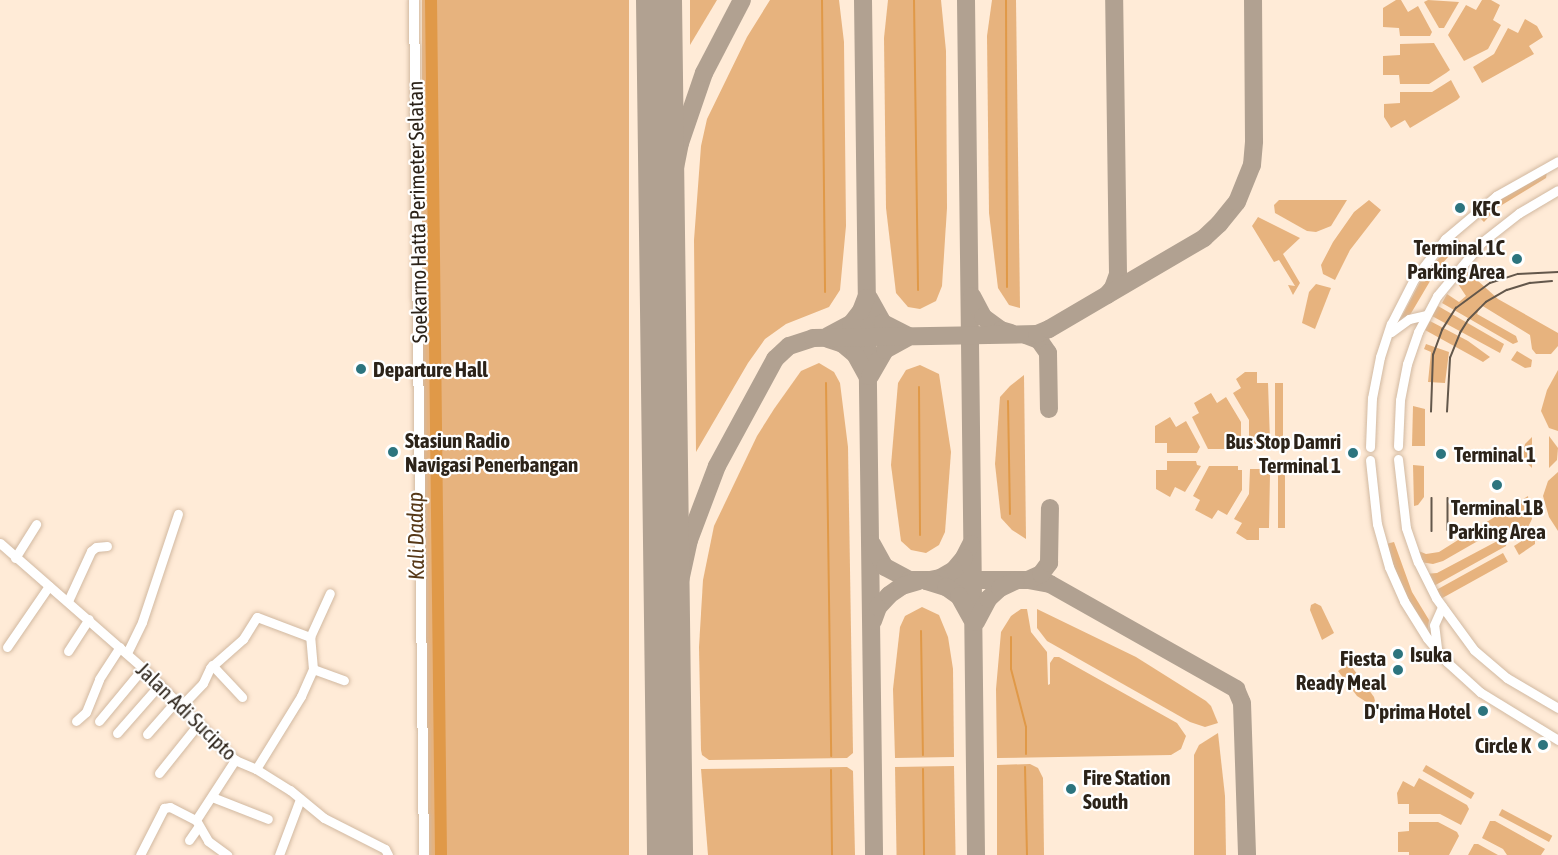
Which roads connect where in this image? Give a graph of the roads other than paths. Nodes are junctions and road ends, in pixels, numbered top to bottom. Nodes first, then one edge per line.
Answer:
1 (414, 0) edge
2 (1558, 161) edge
3 (1558, 190) edge
4 (1426, 315) junction
5 (1384, 345) junction
6 (1398, 446) dead end
7 (1370, 447) dead end
8 (1398, 459) dead end
9 (1370, 460) dead end
10 (178, 514) dead end
11 (36, 524) dead end
12 (0, 543) edge
13 (107, 546) dead end
14 (15, 558) junction
15 (48, 586) junction
16 (330, 593) dead end
17 (68, 601) junction
18 (1442, 607) junction
19 (88, 619) junction
20 (310, 637) junction
21 (7, 647) dead end
22 (123, 650) junction
23 (68, 651) dead end
24 (1438, 652) junction
25 (212, 665) junction
26 (143, 668) junction
27 (313, 669) junction
28 (344, 680) dead end
29 (160, 684) junction
30 (242, 697) dead end
31 (180, 703) junction
32 (1558, 708) edge
33 (76, 721) dead end
34 (99, 721) dead end
35 (199, 723) junction
36 (117, 733) dead end
37 (147, 734) dead end
38 (1558, 740) edge
39 (235, 760) junction
40 (256, 769) junction
41 (159, 773) dead end
42 (212, 797) junction
43 (300, 798) junction
44 (268, 819) dead end
45 (197, 824) junction
46 (189, 840) dead end
47 (140, 855) edge
48 (227, 855) edge
49 (279, 855) edge
50 (388, 855) edge
51 (424, 855) edge

1 - 51 main road, Soekarno Hatta Perimeter Selatan
2 - 5 street
3 - 4 street
4 - 5 street
4 - 6 street
5 - 7 street
8 - 18 street
9 - 24 street
10 - 22 street
11 - 14 street
12 - 14 street, Jalan Adi Sucipto
13 - 17 street
14 - 15 street, Jalan Adi Sucipto
15 - 17 street, Jalan Adi Sucipto
15 - 21 street
16 - 20 street
17 - 19 street, Jalan Adi Sucipto
18 - 24 street
18 - 32 street
19 - 22 street, Jalan Adi Sucipto
19 - 23 street
20 - 25 street
20 - 27 street
22 - 26 street, Jalan Adi Sucipto
22 - 33 street
24 - 38 street
25 - 30 street
25 - 31 street
26 - 29 street, Jalan Adi Sucipto
26 - 34 street
27 - 28 street
27 - 40 street
29 - 31 street, Jalan Adi Sucipto
29 - 36 street
31 - 35 street, Jalan Adi Sucipto
31 - 37 street
35 - 39 street, Jalan Adi Sucipto
35 - 41 street
39 - 40 street, Jalan Adi Sucipto
39 - 42 street
40 - 43 street, Jalan Adi Sucipto
42 - 44 street
42 - 45 street
43 - 49 street
43 - 50 street, Jalan Adi Sucipto
45 - 46 street
45 - 47 street
45 - 48 street

